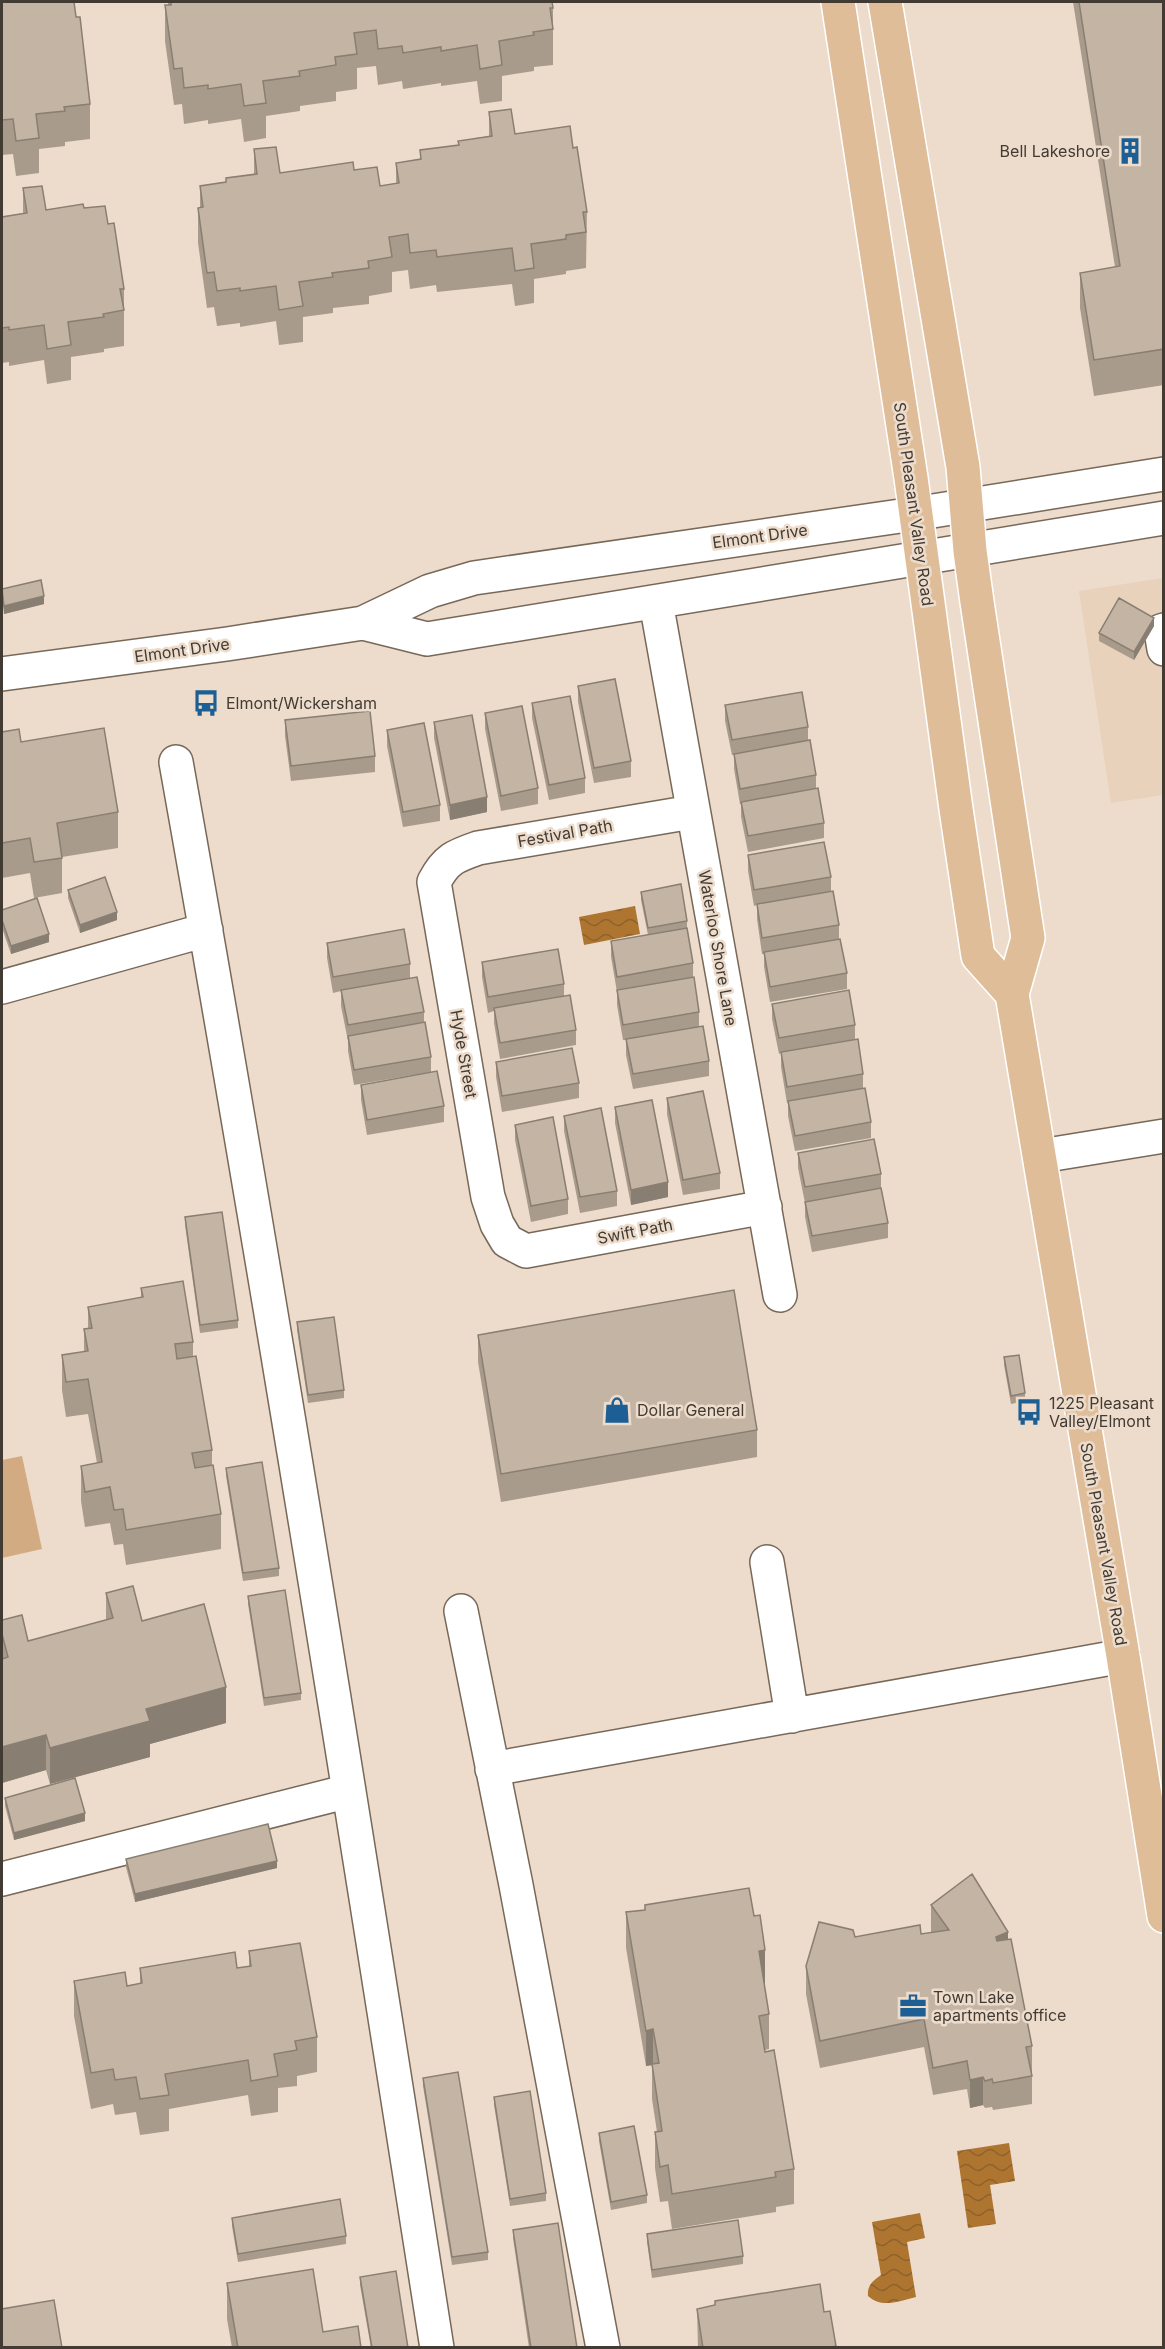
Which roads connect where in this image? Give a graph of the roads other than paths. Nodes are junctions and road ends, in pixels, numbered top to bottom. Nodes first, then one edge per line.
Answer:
1 (838, 2) edge
2 (885, 2) edge
3 (1164, 474) edge
4 (966, 506) junction
5 (914, 514) junction
6 (1164, 518) edge
7 (970, 551) junction
8 (922, 558) junction
9 (474, 578) junction
10 (656, 602) junction
11 (363, 623) junction
12 (1164, 630) edge
13 (463, 634) junction
14 (1164, 649) edge
15 (2, 674) edge
16 (176, 762) dead end
17 (692, 812) junction
18 (442, 866) joint
19 (206, 930) junction
20 (2, 987) edge
21 (1012, 994) junction
22 (1164, 1136) edge
23 (1041, 1156) junction
24 (765, 1207) junction
25 (507, 1241) joint
26 (780, 1295) dead end
27 (767, 1562) dead end
28 (461, 1611) dead end
29 (1123, 1656) junction
30 (792, 1716) junction
31 (492, 1769) junction
32 (349, 1791) junction
33 (2, 1879) edge
34 (1164, 1916) edge
35 (437, 2348) edge
36 (603, 2348) edge

1 - 5 main road, South Pleasant Valley Road
2 - 4 main road, South Pleasant Valley Road
3 - 4 street, Elmont Drive
4 - 5 street, Elmont Drive
4 - 7 main road, South Pleasant Valley Road
5 - 8 main road, South Pleasant Valley Road
5 - 9 street, Elmont Drive
6 - 7 street, Elmont Drive
7 - 8 street, Elmont Drive
7 - 21 main road, South Pleasant Valley Road
8 - 10 street, Elmont Drive
8 - 21 main road, South Pleasant Valley Road
9 - 11 street, Elmont Drive
9 - 13 street
10 - 13 street, Elmont Drive
10 - 17 street, Waterloo Shore Lane
11 - 13 street, Elmont Drive
11 - 15 street, Elmont Drive
12 - 14 street
16 - 19 street
17 - 18 street, Festival Path
17 - 24 street, Waterloo Shore Lane
18 - 25 street, Hyde Street
19 - 20 street
19 - 32 street
21 - 23 main road, South Pleasant Valley Road
22 - 23 street
23 - 29 main road, South Pleasant Valley Road
24 - 25 street, Swift Path
24 - 26 street, Waterloo Shore Lane
27 - 30 street
28 - 31 street
29 - 30 street
29 - 34 main road, South Pleasant Valley Road
30 - 31 street
31 - 36 street
32 - 33 street
32 - 35 street

